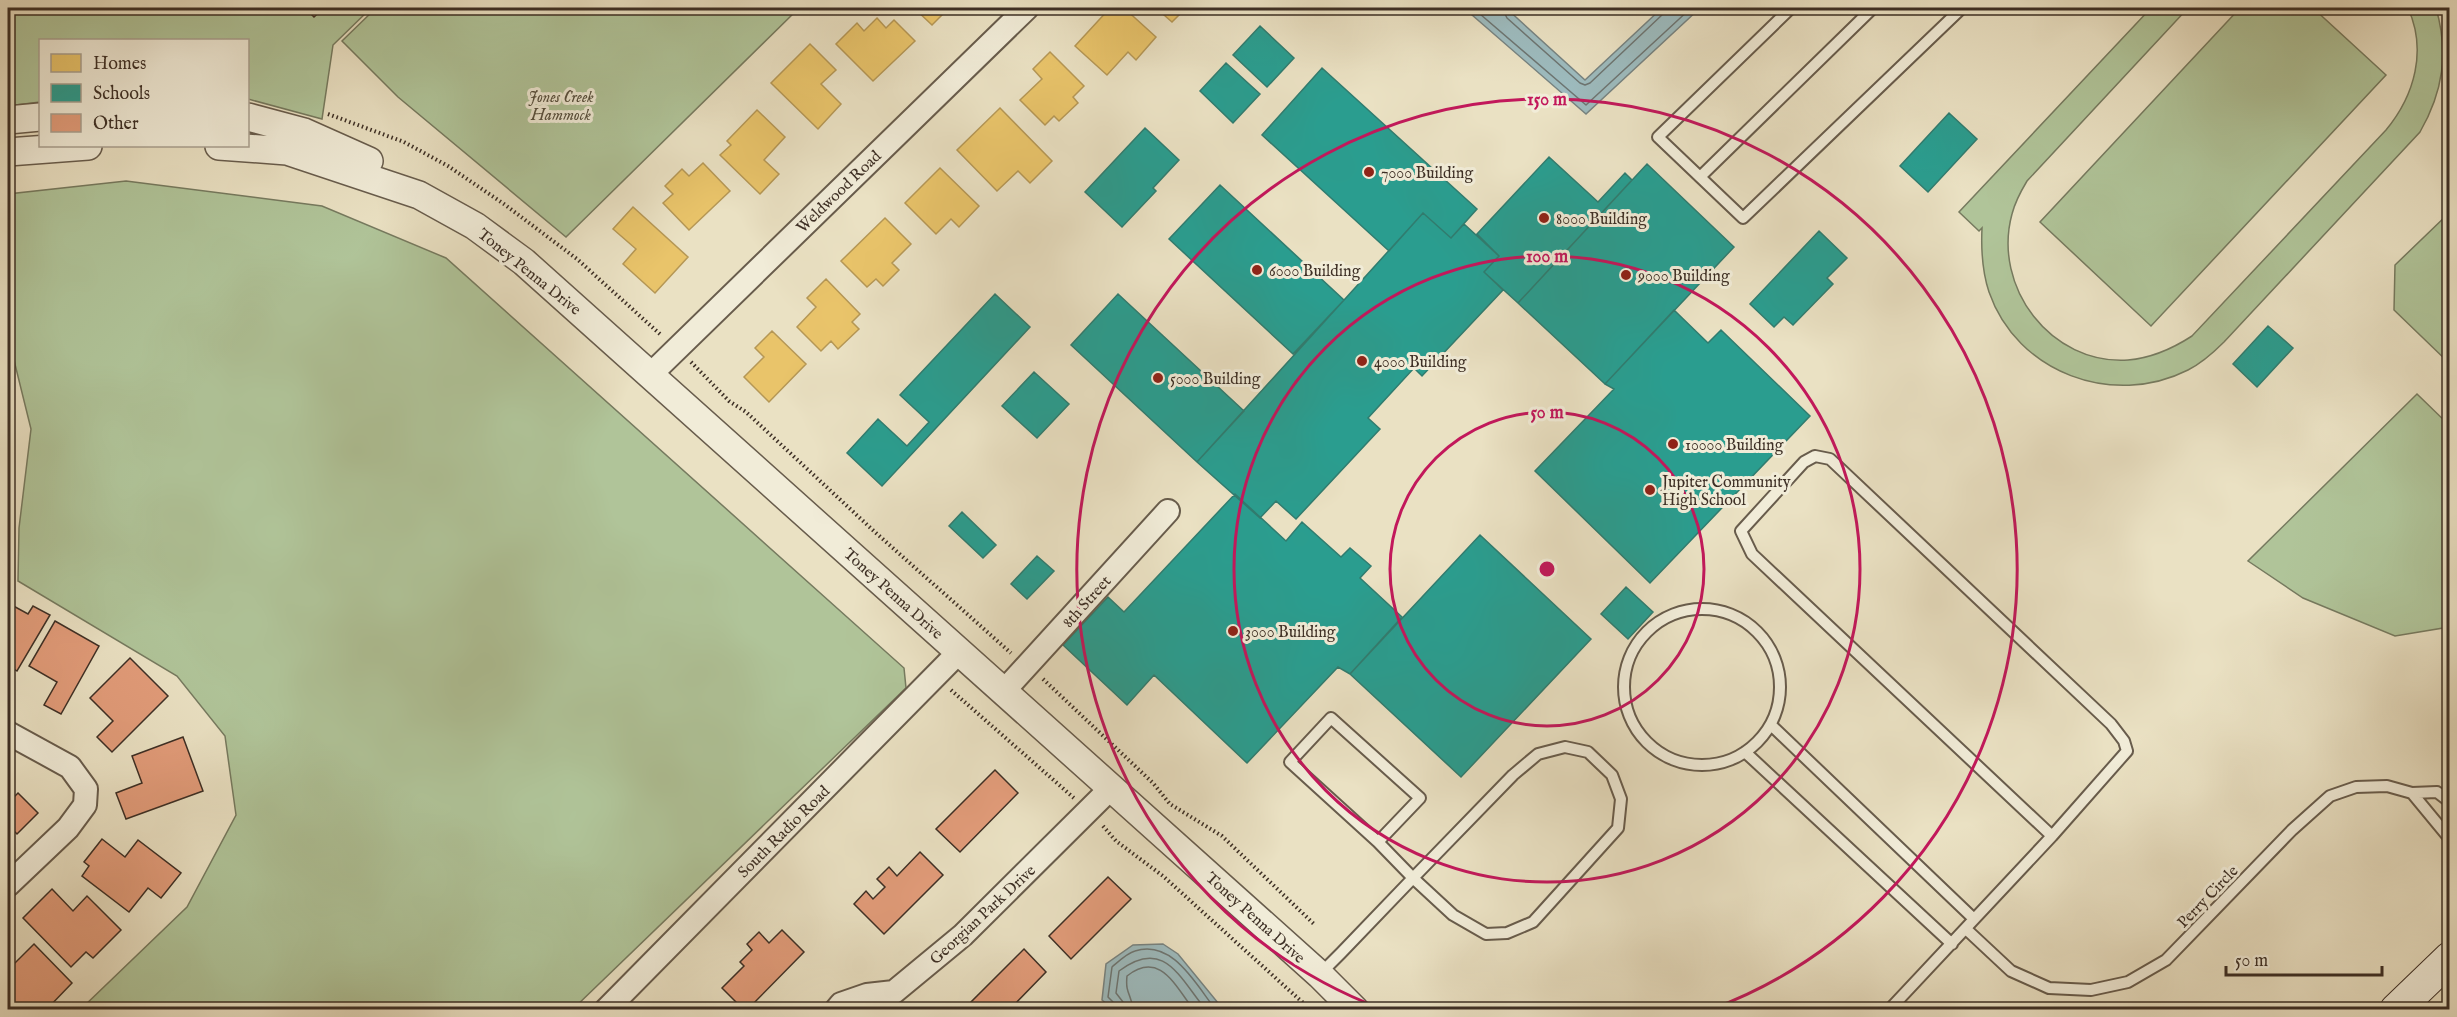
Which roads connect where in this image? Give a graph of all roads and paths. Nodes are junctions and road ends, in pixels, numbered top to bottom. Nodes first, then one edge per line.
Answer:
1 (1027, 8) edge
2 (1791, 8) edge
3 (1873, 8) edge
4 (1962, 8) edge
5 (328, 114) dead end
6 (39, 117) edge
7 (249, 117) edge
8 (8, 120) edge
9 (75, 147) edge
10 (233, 147) edge
11 (8, 152) edge
12 (1700, 177) junction
13 (419, 195) junction
14 (663, 338) dead end
15 (691, 362) dead end
16 (650, 375) junction
17 (1168, 511) dead end
18 (1003, 646) dead end
19 (959, 652) junction
20 (1045, 681) dead end
21 (950, 690) dead end
22 (1003, 692) junction
23 (1770, 725) junction
24 (8, 733) edge
25 (1745, 752) junction
26 (1111, 788) junction
27 (2412, 793) junction
28 (1077, 800) dead end
29 (2450, 801) edge
30 (1098, 820) dead end
31 (2052, 836) junction
32 (2450, 838) edge
33 (1378, 842) junction
34 (1413, 878) junction
35 (8, 885) edge
36 (1974, 918) junction
37 (1315, 924) dead end
38 (1966, 929) junction
39 (1952, 944) junction
40 (2450, 958) edge
41 (1320, 975) junction
42 (896, 1001) edge
43 (606, 1010) edge
44 (836, 1010) edge
45 (1311, 1010) edge
46 (1355, 1010) edge
47 (1889, 1010) edge
48 (2396, 1010) edge

1 - 16 street, Weldwood Road
2 - 12 lane
3 - 12 lane
4 - 12 lane
5 - 14 path
6 - 8 street
7 - 13 street, Toney Penna Drive
9 - 11 street
10 - 13 street, Toney Penna Drive
13 - 16 street, Toney Penna Drive
15 - 18 path
16 - 19 street, Toney Penna Drive
17 - 22 street, 8th Street
19 - 22 street, Toney Penna Drive
19 - 43 street, South Radio Road
20 - 37 path
21 - 28 path
22 - 26 street, Toney Penna Drive
23 - 25 lane
23 - 25 lane
23 - 36 lane
24 - 35 street
25 - 39 lane
26 - 41 street, Toney Penna Drive
26 - 42 street, Georgian Park Drive
27 - 29 lane, Perry Circle
27 - 32 lane
27 - 38 lane, Perry Circle
30 - 45 path
31 - 31 lane
31 - 36 lane
33 - 33 lane
33 - 34 lane
34 - 34 lane
34 - 41 lane
36 - 38 lane
38 - 39 lane
39 - 47 lane
40 - 48 main road
41 - 46 street, Toney Penna Drive
42 - 44 street, Georgian Park Drive

